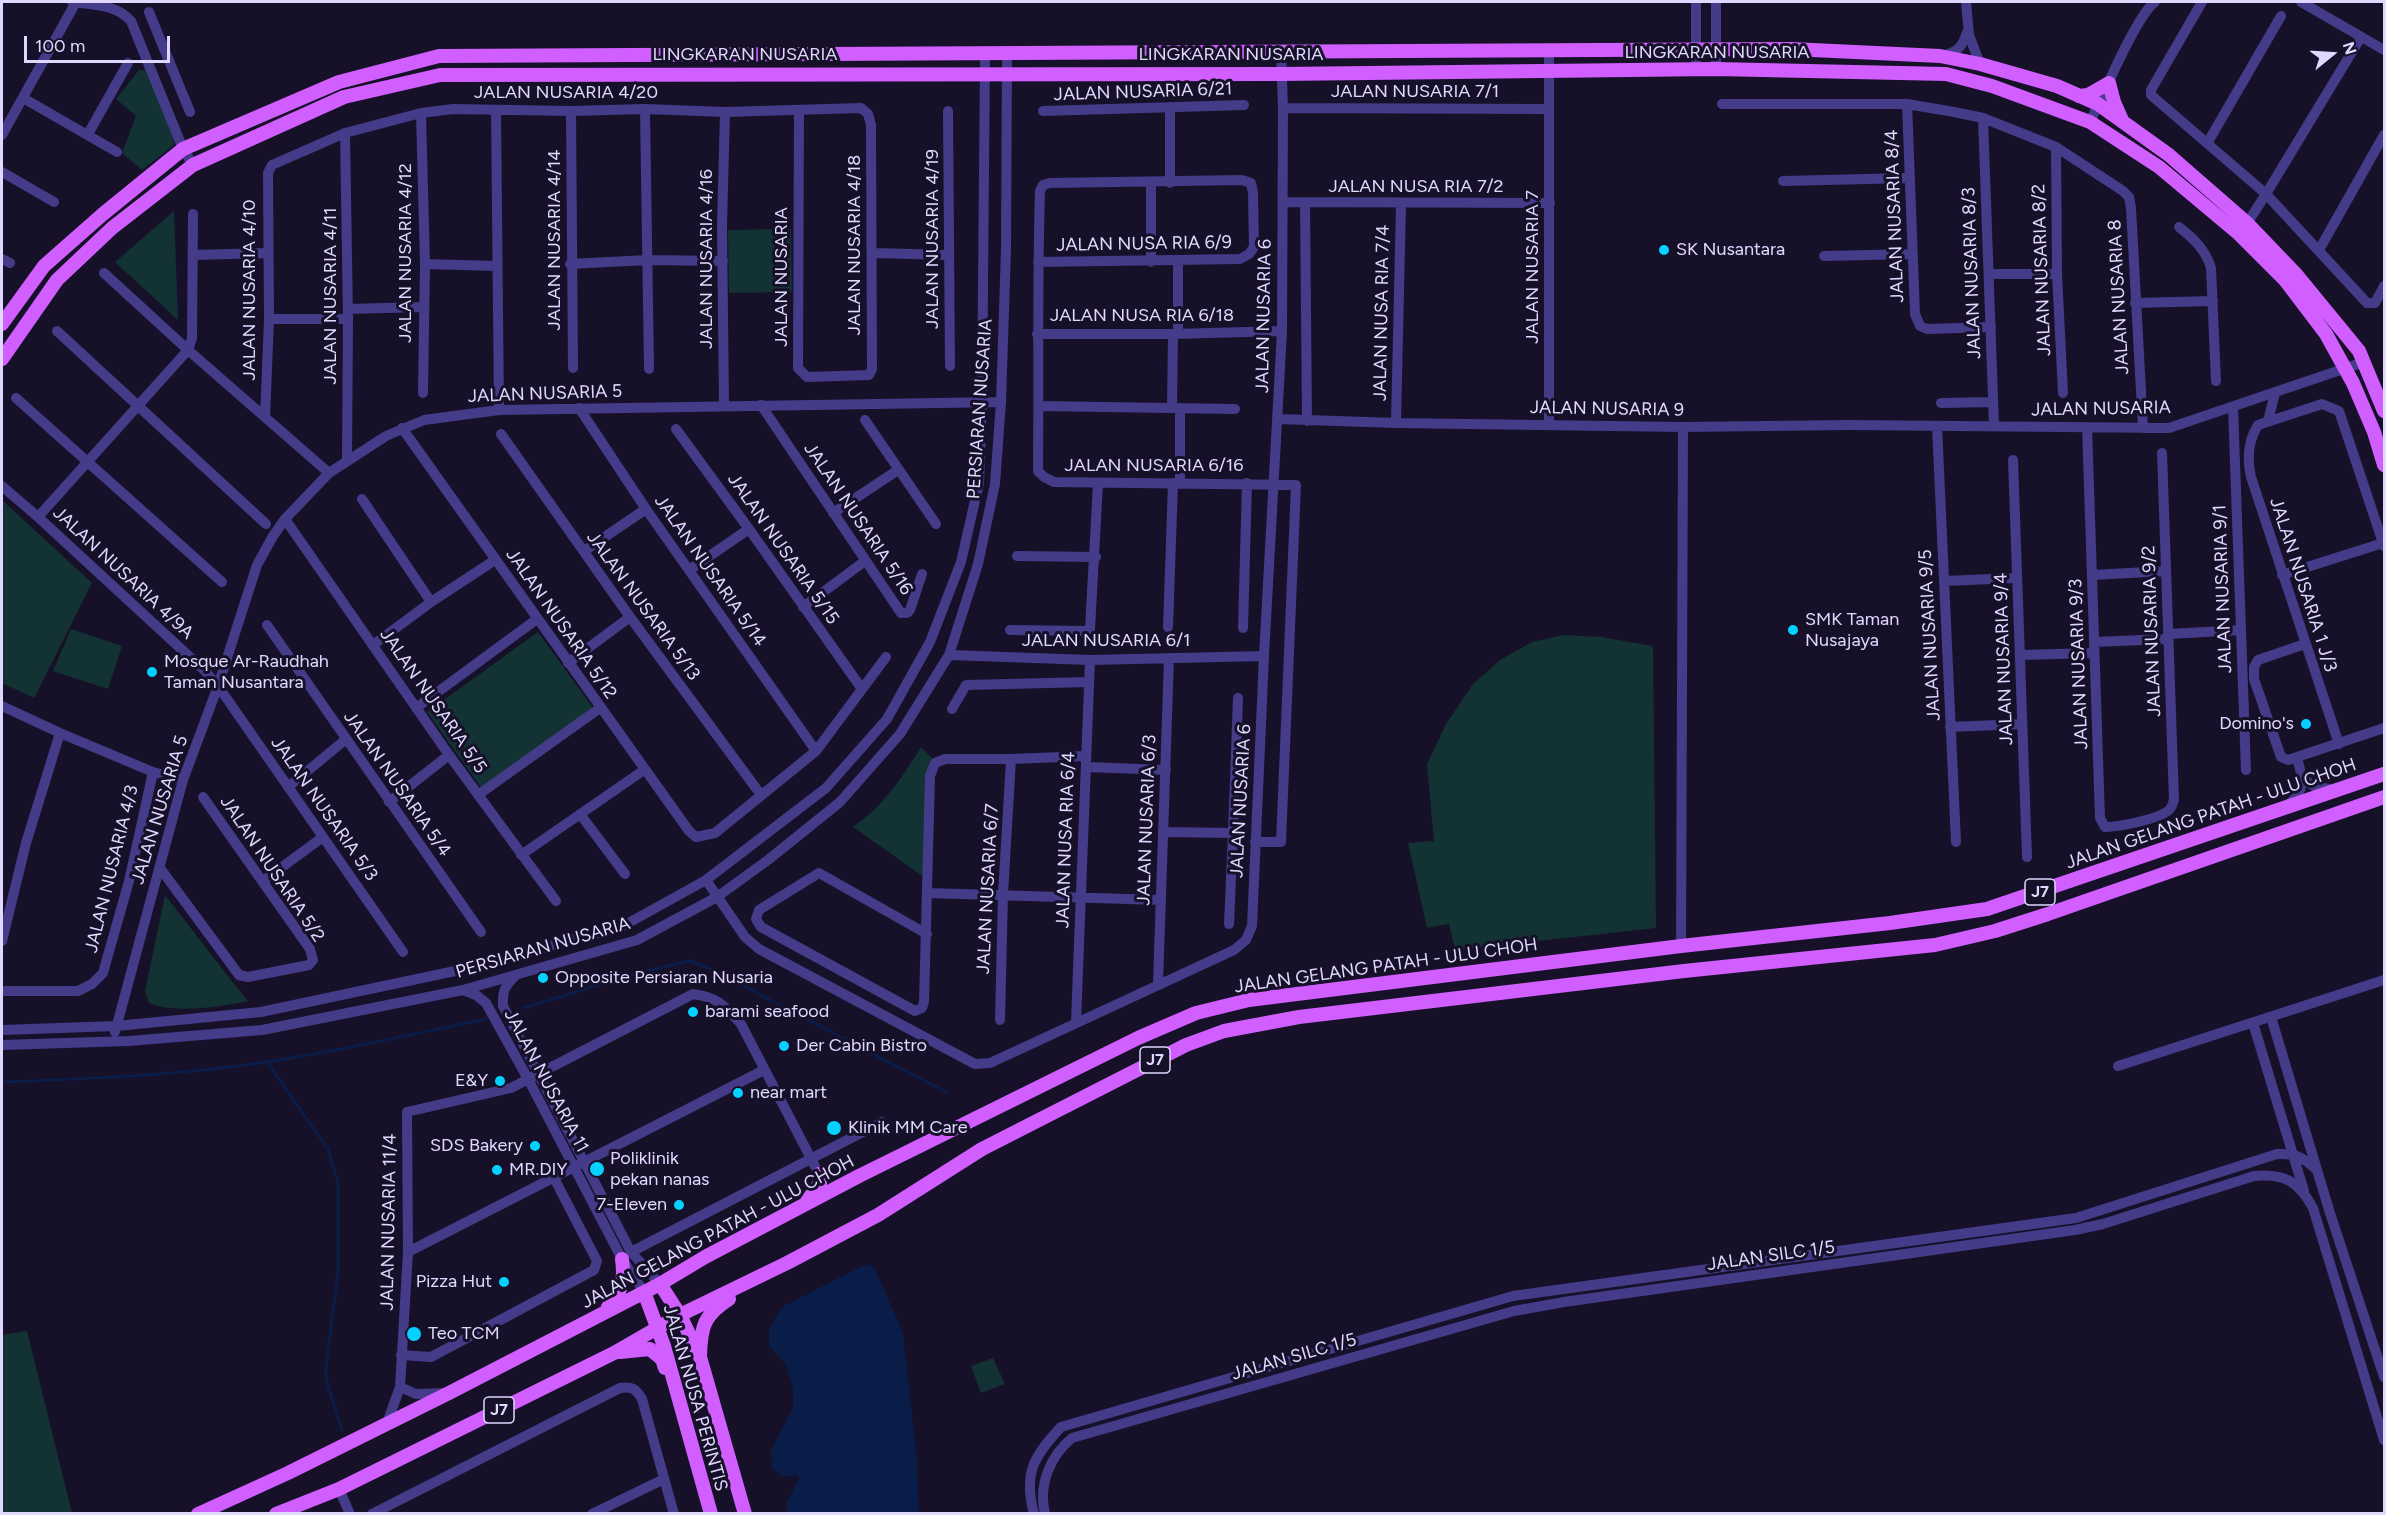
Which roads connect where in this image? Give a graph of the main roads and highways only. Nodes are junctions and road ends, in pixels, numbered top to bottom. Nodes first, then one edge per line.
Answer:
1 (2079, 96) junction
2 (2123, 122) junction
3 (2243, 229) junction
4 (2, 324) edge
5 (2, 359) edge
6 (2385, 411) edge
7 (2385, 465) edge
8 (2385, 774) edge
9 (2385, 797) edge
10 (859, 1176) junction
11 (793, 1211) junction
12 (626, 1255) road end
13 (787, 1263) junction
14 (660, 1284) junction
15 (644, 1292) junction
16 (600, 1315) junction
17 (680, 1315) junction
18 (658, 1326) junction
19 (614, 1353) junction
20 (700, 1358) junction
21 (677, 1398) junction
22 (198, 1514) edge
23 (276, 1514) edge
24 (711, 1514) edge
25 (745, 1514) edge

1 - 2 main road, LINGKARAN NUSARIA
1 - 2 main road
1 - 4 main road, LINGKARAN NUSARIA
2 - 3 main road, LINGKARAN NUSARIA
3 - 5 main road, LINGKARAN NUSARIA
3 - 6 main road, LINGKARAN NUSARIA
3 - 7 main road, LINGKARAN NUSARIA
8 - 10 main road, JALAN GELANG PATAH - ULU CHOH / J7
9 - 13 main road, J7
10 - 11 main road, JALAN GELANG PATAH - ULU CHOH / J7
10 - 11 main road
11 - 14 main road, JALAN GELANG PATAH - ULU CHOH / J7
12 - 16 main road
13 - 17 main road, J7
13 - 20 main road
14 - 15 main road, JALAN GELANG PATAH - ULU CHOH / J7
14 - 17 main road, JALAN NUSA PERINTIS
15 - 16 main road, JALAN GELANG PATAH - ULU CHOH / J7
15 - 18 main road, JALAN NUSA PERINTIS
16 - 22 main road, JALAN GELANG PATAH - ULU CHOH / J7
17 - 18 main road, J7
17 - 20 main road, JALAN NUSA PERINTIS
18 - 19 main road, J7
18 - 21 main road, JALAN NUSA PERINTIS
19 - 21 main road
19 - 23 main road, J7
20 - 25 main road, JALAN NUSA PERINTIS
21 - 24 main road, JALAN NUSA PERINTIS

